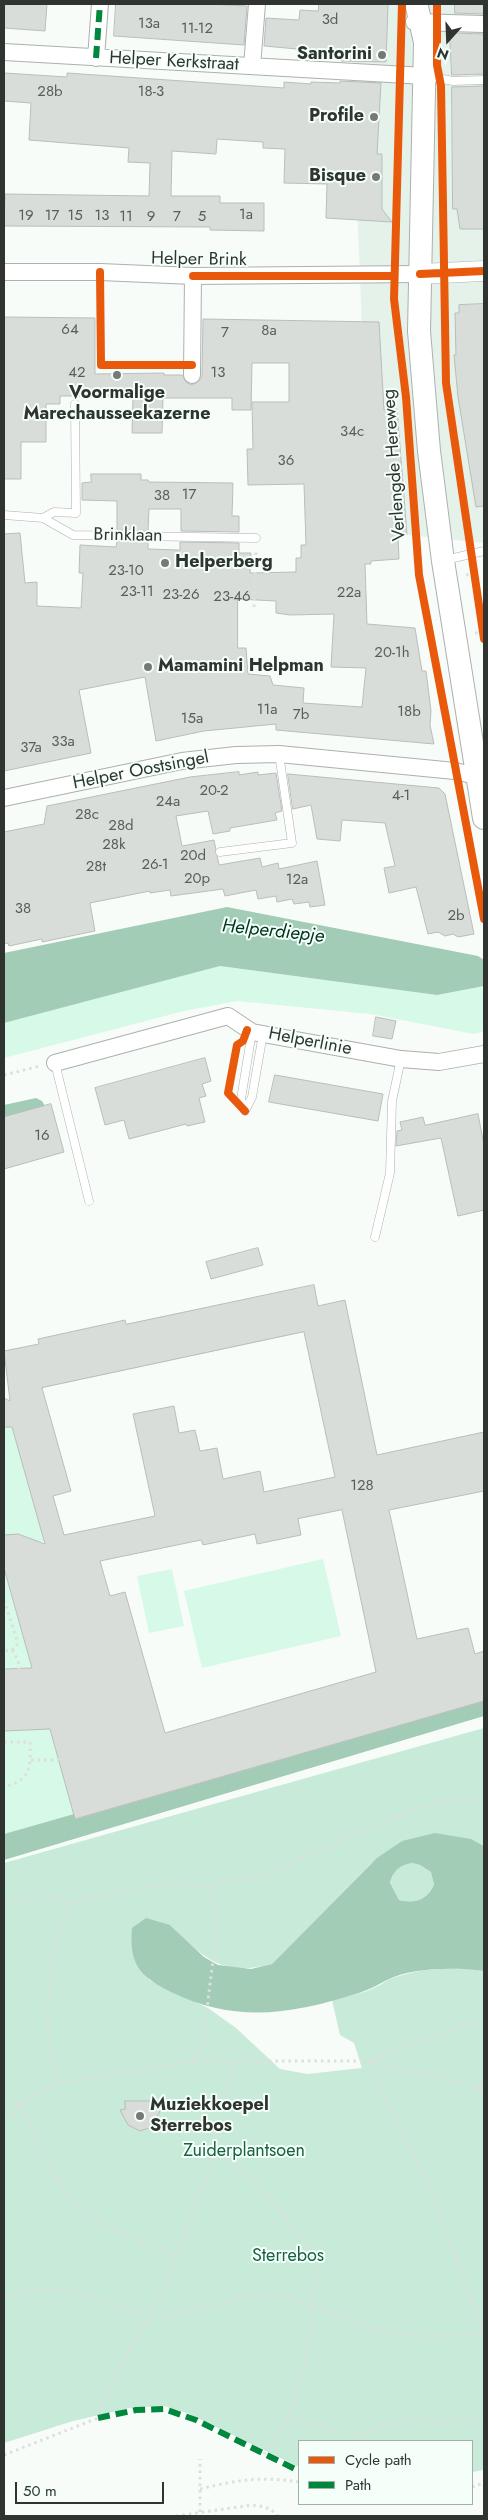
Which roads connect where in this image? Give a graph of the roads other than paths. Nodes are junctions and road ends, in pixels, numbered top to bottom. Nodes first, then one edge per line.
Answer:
1 (100, 4) edge
2 (257, 4) edge
3 (417, 14) edge
4 (484, 24) edge
5 (4, 52) edge
6 (96, 58) junction
7 (252, 66) junction
8 (420, 76) junction
9 (484, 80) edge
10 (484, 271) edge
11 (4, 272) edge
12 (420, 274) junction
13 (193, 276) junction
14 (192, 375) dead end
15 (75, 404) dead end
16 (4, 515) edge
17 (43, 518) junction
18 (256, 538) road end
19 (484, 551) edge
20 (443, 561) junction
21 (279, 754) junction
22 (480, 777) edge
23 (4, 798) edge
24 (484, 818) edge
25 (220, 852) dead end
26 (257, 1033) junction
27 (484, 1054) edge
28 (401, 1059) junction
29 (55, 1063) joint
30 (89, 1201) dead end
31 (376, 1237) dead end

1 - 6 street, Helper Kerkstraat
2 - 7 street, Helper Kerkstraat
3 - 4 street, Verlengde Hereweg
3 - 8 main road, Verlengde Hereweg
5 - 6 street, Helper Kerkstraat
6 - 7 street, Helper Kerkstraat
7 - 8 street, Helper Kerkstraat
8 - 9 lane
8 - 12 main road, Verlengde Hereweg
10 - 12 street
11 - 13 street, Helper Brink
12 - 13 street, Helper Brink
12 - 20 main road, Verlengde Hereweg
13 - 14 street
15 - 17 lane
16 - 17 lane, Brinklaan
17 - 18 lane, Brinklaan
19 - 20 lane
20 - 22 main road, Verlengde Hereweg
21 - 22 street, Helper Oostsingel
21 - 23 street, Helper Oostsingel
21 - 25 lane
22 - 24 main road, Verlengde Hereweg
26 - 26 lane
26 - 28 street, Helperlinie
26 - 29 street, Helperlinie
27 - 28 street, Helperlinie
28 - 31 lane
29 - 30 lane

